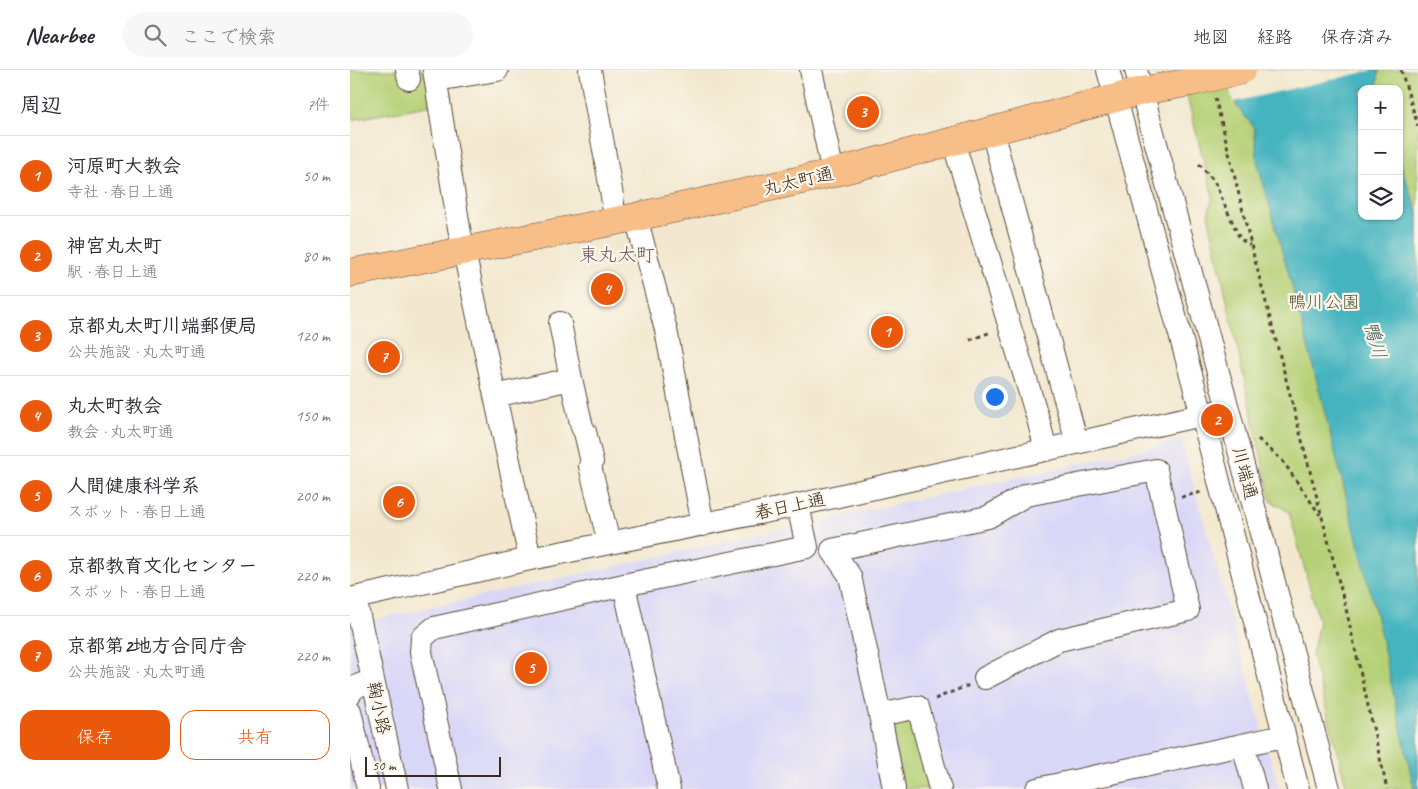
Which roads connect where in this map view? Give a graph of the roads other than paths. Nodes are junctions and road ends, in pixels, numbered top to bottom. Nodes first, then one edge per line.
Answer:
1 (497, 70) edge
2 (590, 70) edge
3 (811, 70) edge
4 (1108, 70) edge
5 (1242, 70) edge
6 (435, 75) edge
7 (1139, 81) edge
8 (1115, 99) junction
9 (992, 130) junction
10 (953, 141) junction
11 (833, 173) junction
12 (626, 219) junction
13 (461, 239) junction
14 (350, 273) edge
15 (560, 323) dead end
16 (571, 379) junction
17 (495, 396) junction
18 (1228, 409) junction
19 (1202, 415) junction
20 (1077, 443) junction
21 (1046, 450) junction
22 (804, 504) junction
23 (703, 525) junction
24 (609, 543) junction
25 (807, 547) junction
26 (832, 550) junction
27 (530, 559) junction
28 (624, 585) junction
29 (353, 599) edge
30 (985, 678) road end
31 (373, 681) junction
32 (350, 694) edge
33 (350, 711) edge
34 (880, 715) junction
35 (1284, 736) junction
36 (1243, 745) junction
37 (368, 789) edge
38 (397, 789) edge
39 (451, 789) edge
40 (669, 789) edge
41 (894, 789) edge
42 (940, 789) edge
43 (1037, 789) edge
44 (1254, 789) edge
45 (1298, 789) edge
46 (1329, 789) edge

1 - 6 street
2 - 12 street
3 - 11 street
4 - 8 street, 川端通
5 - 7 main road, 丸太町通, bridge
6 - 13 street
7 - 8 main road, 丸太町通
7 - 18 street, 川端通
8 - 9 main road, 丸太町通
8 - 19 street, 川端通
9 - 10 main road, 丸太町通
9 - 20 street
10 - 11 main road, 丸太町通
10 - 21 street
11 - 12 main road, 丸太町通
12 - 13 main road, 丸太町通
12 - 23 street
13 - 14 main road, 丸太町通
13 - 17 street
15 - 16 street
16 - 17 street
16 - 24 street
17 - 27 street
18 - 19 street, 春日上通
18 - 46 street, 川端通
19 - 20 street, 春日上通
19 - 35 street, 川端通
20 - 21 street, 春日上通
21 - 22 street, 春日上通
22 - 23 street, 春日上通
22 - 25 street
22 - 26 street
23 - 24 street, 春日上通
24 - 27 street, 春日上通
25 - 26 street
25 - 28 street
26 - 30 street
26 - 34 street
27 - 29 street, 春日上通
28 - 39 street
28 - 40 street
29 - 31 street, 鞠小路
31 - 32 street
31 - 38 street, 鞠小路
33 - 37 street
34 - 41 street
34 - 42 street
35 - 36 street
35 - 45 street, 川端通
36 - 43 street
36 - 44 street

